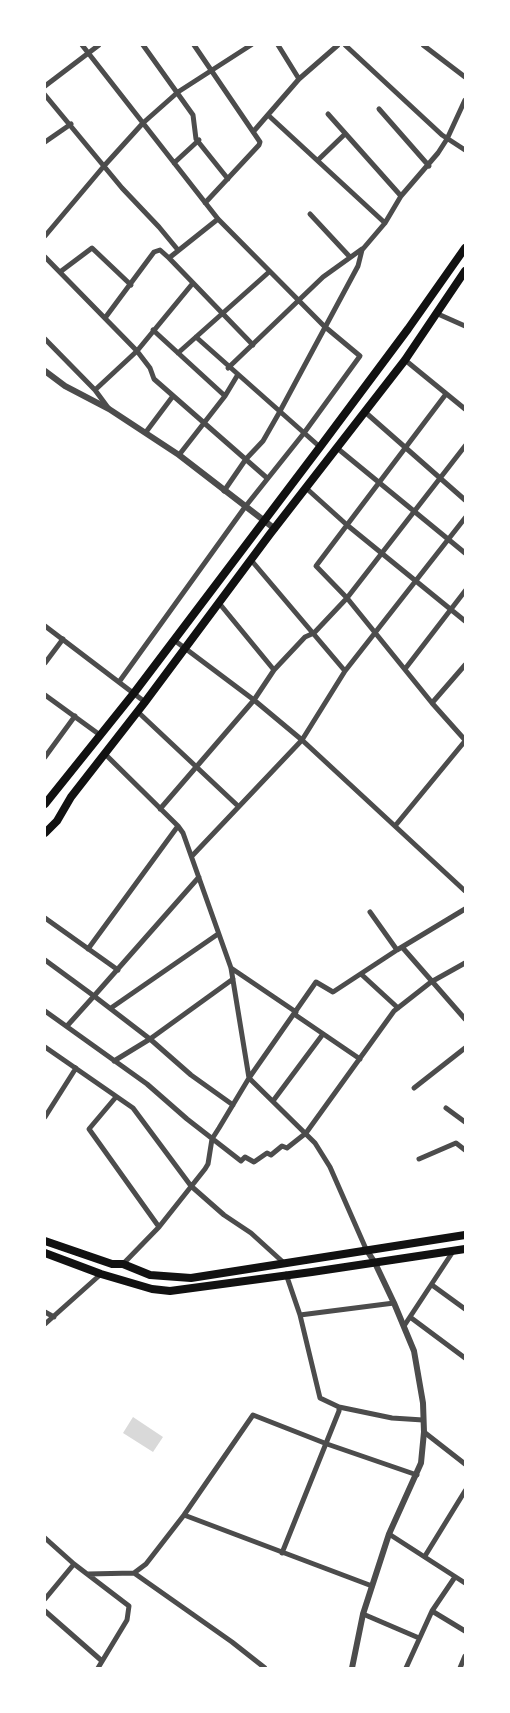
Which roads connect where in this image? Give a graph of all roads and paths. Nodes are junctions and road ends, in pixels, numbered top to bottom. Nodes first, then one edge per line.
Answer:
1 (81, 45) edge
2 (99, 45) edge
3 (143, 45) edge
4 (194, 45) edge
5 (251, 45) edge
6 (278, 45) edge
7 (338, 45) edge
8 (345, 45) edge
9 (423, 45) edge
10 (88, 53) junction
11 (210, 70) junction
12 (465, 77) edge
13 (299, 79) junction
14 (45, 86) edge
15 (177, 92) junction
16 (45, 95) edge
17 (465, 100) edge
18 (379, 109) dead end
19 (268, 114) junction
20 (328, 114) dead end
21 (143, 123) junction
22 (71, 124) junction
23 (253, 132) junction
24 (345, 134) junction
25 (447, 139) junction
26 (199, 140) junction
27 (45, 142) edge
28 (465, 150) edge
29 (318, 160) junction
30 (174, 163) junction
31 (104, 165) junction
32 (429, 166) junction
33 (228, 179) junction
34 (401, 196) junction
35 (205, 203) junction
36 (310, 214) dead end
37 (218, 219) junction
38 (385, 223) junction
39 (45, 236) edge
40 (366, 246) junction
41 (465, 248) edge
42 (178, 250) junction
43 (350, 256) junction
44 (45, 257) edge
45 (169, 258) junction
46 (465, 271) edge
47 (60, 272) junction
48 (269, 272) junction
49 (193, 283) junction
50 (130, 285) junction
51 (299, 302) junction
52 (223, 314) junction
53 (438, 314) junction
54 (105, 318) junction
55 (324, 326) junction
56 (465, 326) edge
57 (153, 330) junction
58 (196, 338) junction
59 (45, 339) edge
60 (253, 345) junction
61 (137, 351) junction
62 (178, 353) junction
63 (405, 360) junction
64 (228, 368) junction
65 (45, 371) edge
66 (237, 376) junction
67 (95, 390) junction
68 (446, 394) junction
69 (173, 396) junction
70 (225, 396) junction
71 (109, 409) junction
72 (465, 410) edge
73 (279, 412) junction
74 (364, 412) junction
75 (203, 422) junction
76 (146, 432) junction
77 (304, 433) junction
78 (465, 446) edge
79 (320, 447) junction
80 (405, 447) junction
81 (337, 448) junction
82 (179, 455) junction
83 (246, 459) junction
84 (267, 478) junction
85 (438, 478) junction
86 (378, 483) junction
87 (306, 488) junction
88 (224, 491) junction
89 (465, 500) edge
90 (245, 507) junction
91 (413, 510) junction
92 (465, 518) edge
93 (263, 520) junction
94 (347, 525) junction
95 (275, 529) junction
96 (447, 538) junction
97 (381, 552) junction
98 (465, 553) edge
99 (251, 560) junction
100 (416, 580) junction
101 (465, 591) edge
102 (346, 598) junction
103 (219, 603) junction
104 (451, 609) junction
105 (465, 621) edge
106 (45, 626) edge
107 (376, 632) junction
108 (314, 633) junction
109 (63, 639) junction
110 (174, 640) junction
111 (185, 647) junction
112 (45, 663) edge
113 (465, 665) edge
114 (405, 669) junction
115 (274, 670) junction
116 (345, 671) junction
117 (119, 682) junction
118 (134, 693) junction
119 (45, 694) edge
120 (254, 700) junction
121 (146, 702) junction
122 (432, 703) junction
123 (138, 711) junction
124 (75, 716) junction
125 (100, 735) junction
126 (302, 740) junction
127 (465, 740) edge
128 (46, 753) edge
129 (105, 754) junction
130 (197, 767) junction
131 (45, 804) edge
132 (238, 806) junction
133 (160, 809) junction
134 (178, 826) junction
135 (395, 826) junction
136 (45, 833) edge
137 (192, 856) junction
138 (199, 877) junction
139 (465, 891) edge
140 (465, 909) edge
141 (370, 912) dead end
142 (45, 918) edge
143 (218, 933) junction
144 (399, 948) junction
145 (88, 949) junction
146 (45, 960) edge
147 (465, 963) edge
148 (231, 968) junction
149 (118, 970) junction
150 (361, 974) junction
151 (233, 979) junction
152 (431, 982) junction
153 (94, 996) junction
154 (111, 1008) junction
155 (398, 1008) junction
156 (45, 1011) edge
157 (295, 1013) junction
158 (465, 1019) edge
159 (67, 1026) junction
160 (323, 1034) junction
161 (150, 1039) junction
162 (45, 1047) edge
163 (464, 1052) edge
164 (360, 1059) junction
165 (114, 1061) junction
166 (76, 1068) junction
167 (249, 1078) junction
168 (414, 1088) dead end
169 (116, 1097) junction
170 (273, 1101) junction
171 (233, 1105) junction
172 (446, 1108) dead end
173 (45, 1117) edge
174 (465, 1122) edge
175 (306, 1133) junction
176 (212, 1139) junction
177 (465, 1150) edge
178 (419, 1159) dead end
179 (191, 1186) junction
180 (159, 1227) junction
181 (465, 1235) edge
182 (45, 1241) edge
183 (366, 1249) junction
184 (465, 1249) edge
185 (454, 1250) junction
186 (45, 1253) edge
187 (375, 1263) junction
188 (123, 1264) junction
189 (285, 1264) junction
190 (101, 1274) junction
191 (286, 1274) junction
192 (432, 1285) junction
193 (394, 1303) junction
194 (465, 1309) edge
195 (45, 1312) edge
196 (300, 1315) junction
197 (54, 1317) junction
198 (410, 1317) junction
199 (45, 1324) edge
200 (404, 1326) junction
201 (465, 1358) edge
202 (339, 1407) junction
203 (423, 1420) junction
204 (424, 1432) junction
205 (327, 1444) junction
206 (465, 1464) edge
207 (417, 1475) junction
208 (465, 1491) edge
209 (184, 1515) junction
210 (389, 1534) junction
211 (45, 1538) edge
212 (282, 1553) junction
213 (425, 1556) junction
214 (74, 1564) junction
215 (88, 1574) junction
216 (134, 1574) junction
217 (455, 1577) junction
218 (465, 1583) edge
219 (372, 1586) junction
220 (45, 1599) edge
221 (45, 1611) edge
222 (432, 1611) junction
223 (363, 1614) junction
224 (465, 1631) edge
225 (419, 1638) junction
226 (465, 1656) edge
227 (102, 1661) junction
228 (98, 1668) edge
229 (265, 1668) edge
230 (352, 1668) edge
231 (406, 1668) edge
232 (460, 1668) edge

1 - 10 street
2 - 10 street
3 - 15 street
4 - 11 street
5 - 11 street
6 - 13 street
7 - 13 street
8 - 25 street
9 - 12 street
10 - 14 street
10 - 21 street
11 - 15 street
11 - 23 street
13 - 19 street
15 - 21 street
15 - 26 street
16 - 22 street
17 - 25 street
18 - 32 street
19 - 23 street
19 - 29 street
20 - 24 street
21 - 30 street
21 - 31 street
22 - 27 street
22 - 31 street
23 - 33 street
24 - 29 street
24 - 34 street
25 - 28 street
25 - 32 street
26 - 30 street
26 - 33 street
29 - 38 street
30 - 35 street
31 - 39 street
31 - 42 street
32 - 34 street
33 - 35 street
34 - 38 street
35 - 37 street
36 - 43 street
37 - 42 street
37 - 48 street
38 - 40 street
40 - 43 street
40 - 55 street
41 - 79 main road
42 - 45 street
43 - 51 street
44 - 47 street
45 - 49 street
45 - 50 street
46 - 53 main road
47 - 50 street
47 - 54 street
48 - 51 street
48 - 52 street
49 - 52 street
49 - 57 street
50 - 54 street
51 - 55 street
51 - 60 street
52 - 58 street
52 - 60 street
53 - 56 street
53 - 63 main road
54 - 61 street
55 - 73 street
55 - 77 street
57 - 61 street
57 - 62 street
58 - 62 street
58 - 64 street
59 - 67 street
60 - 64 street
61 - 67 street
61 - 69 street
62 - 70 street
63 - 68 street
63 - 74 main road
64 - 66 street
65 - 71 street
66 - 70 street
66 - 73 street
67 - 71 street
68 - 72 street
68 - 80 street
69 - 75 street
69 - 76 street
70 - 75 street
71 - 76 street
73 - 77 street
73 - 83 street
74 - 80 street
74 - 81 main road
75 - 82 street
75 - 83 street
76 - 82 street
77 - 79 street
77 - 84 street
78 - 85 street
79 - 93 main road
80 - 85 street
80 - 86 street
81 - 86 street
81 - 87 main road
82 - 88 street
83 - 84 street
83 - 88 street
84 - 90 street
85 - 89 street
85 - 91 street
86 - 91 street
86 - 94 street
87 - 94 street
87 - 95 main road
88 - 90 street
90 - 93 street
90 - 117 street
91 - 96 street
91 - 97 street
92 - 96 street
93 - 95 street
93 - 110 main road
94 - 97 street
94 - 102 street
95 - 99 main road
96 - 98 street
96 - 100 street
97 - 100 street
97 - 102 street
99 - 103 main road
99 - 108 street
100 - 104 street
100 - 107 street
101 - 104 street
102 - 107 street
102 - 108 street
103 - 111 main road
103 - 115 street
104 - 105 street
104 - 114 street
106 - 109 street
107 - 114 street
107 - 116 street
108 - 115 street
108 - 116 street
109 - 112 street
109 - 117 street
110 - 111 street
110 - 118 main road
111 - 120 street
111 - 121 main road
113 - 122 street
114 - 122 street
115 - 120 street
116 - 126 street
117 - 118 street
118 - 121 street
118 - 125 main road
119 - 124 street
120 - 126 street
120 - 130 street
121 - 123 main road
122 - 127 street
123 - 129 main road
123 - 130 street
124 - 125 street
124 - 128 street
125 - 131 main road
126 - 132 street
126 - 135 street
127 - 135 street
129 - 133 street
129 - 136 main road
130 - 132 street
130 - 133 street
132 - 137 street
133 - 134 street
134 - 137 street
134 - 145 street
135 - 139 street
137 - 138 street
138 - 143 street
138 - 149 street
140 - 144 street
141 - 144 street
142 - 145 street
143 - 148 street
143 - 154 street
144 - 150 street
144 - 152 street
145 - 149 street
146 - 153 street
147 - 152 street
148 - 151 street
148 - 157 street
149 - 153 street
150 - 155 street
150 - 157 street
151 - 161 street
151 - 167 street
152 - 155 street
152 - 158 street
153 - 154 street
153 - 159 street
154 - 161 street
155 - 164 street
156 - 159 street
157 - 160 street
157 - 167 street
159 - 165 street
160 - 164 street
160 - 170 street
161 - 165 street
161 - 171 street
162 - 166 street
163 - 168 street
164 - 175 street
165 - 176 street
166 - 169 street
166 - 173 street
167 - 170 street
167 - 171 street
169 - 179 street
169 - 180 street
170 - 175 street
171 - 176 street
172 - 174 street
175 - 176 street
175 - 183 street
176 - 179 street
177 - 178 street
179 - 180 street
179 - 189 street
180 - 188 street
181 - 183 main road
182 - 188 main road
183 - 187 street
183 - 189 main road
184 - 185 main road
185 - 187 main road
185 - 192 street
186 - 190 main road
187 - 191 main road
187 - 193 street
188 - 189 main road
190 - 191 main road
190 - 197 street
191 - 196 street
192 - 194 street
192 - 198 street
193 - 196 street
193 - 200 street
195 - 197 street
196 - 202 street
197 - 199 street
198 - 200 street
198 - 201 street
200 - 203 street
202 - 203 street
202 - 205 street
203 - 204 street
204 - 206 street
204 - 207 street
205 - 207 street
205 - 209 street
205 - 212 street
207 - 210 street
208 - 213 street
209 - 212 street
209 - 216 street
210 - 213 street
210 - 219 street
211 - 214 street
212 - 219 street
213 - 217 street
214 - 215 street
214 - 220 street
215 - 216 street
215 - 227 street
216 - 229 street
217 - 218 street
217 - 222 street
219 - 223 street
221 - 227 street
222 - 224 street
222 - 225 street
223 - 225 street
223 - 230 street
225 - 231 street
226 - 232 street
227 - 228 street

